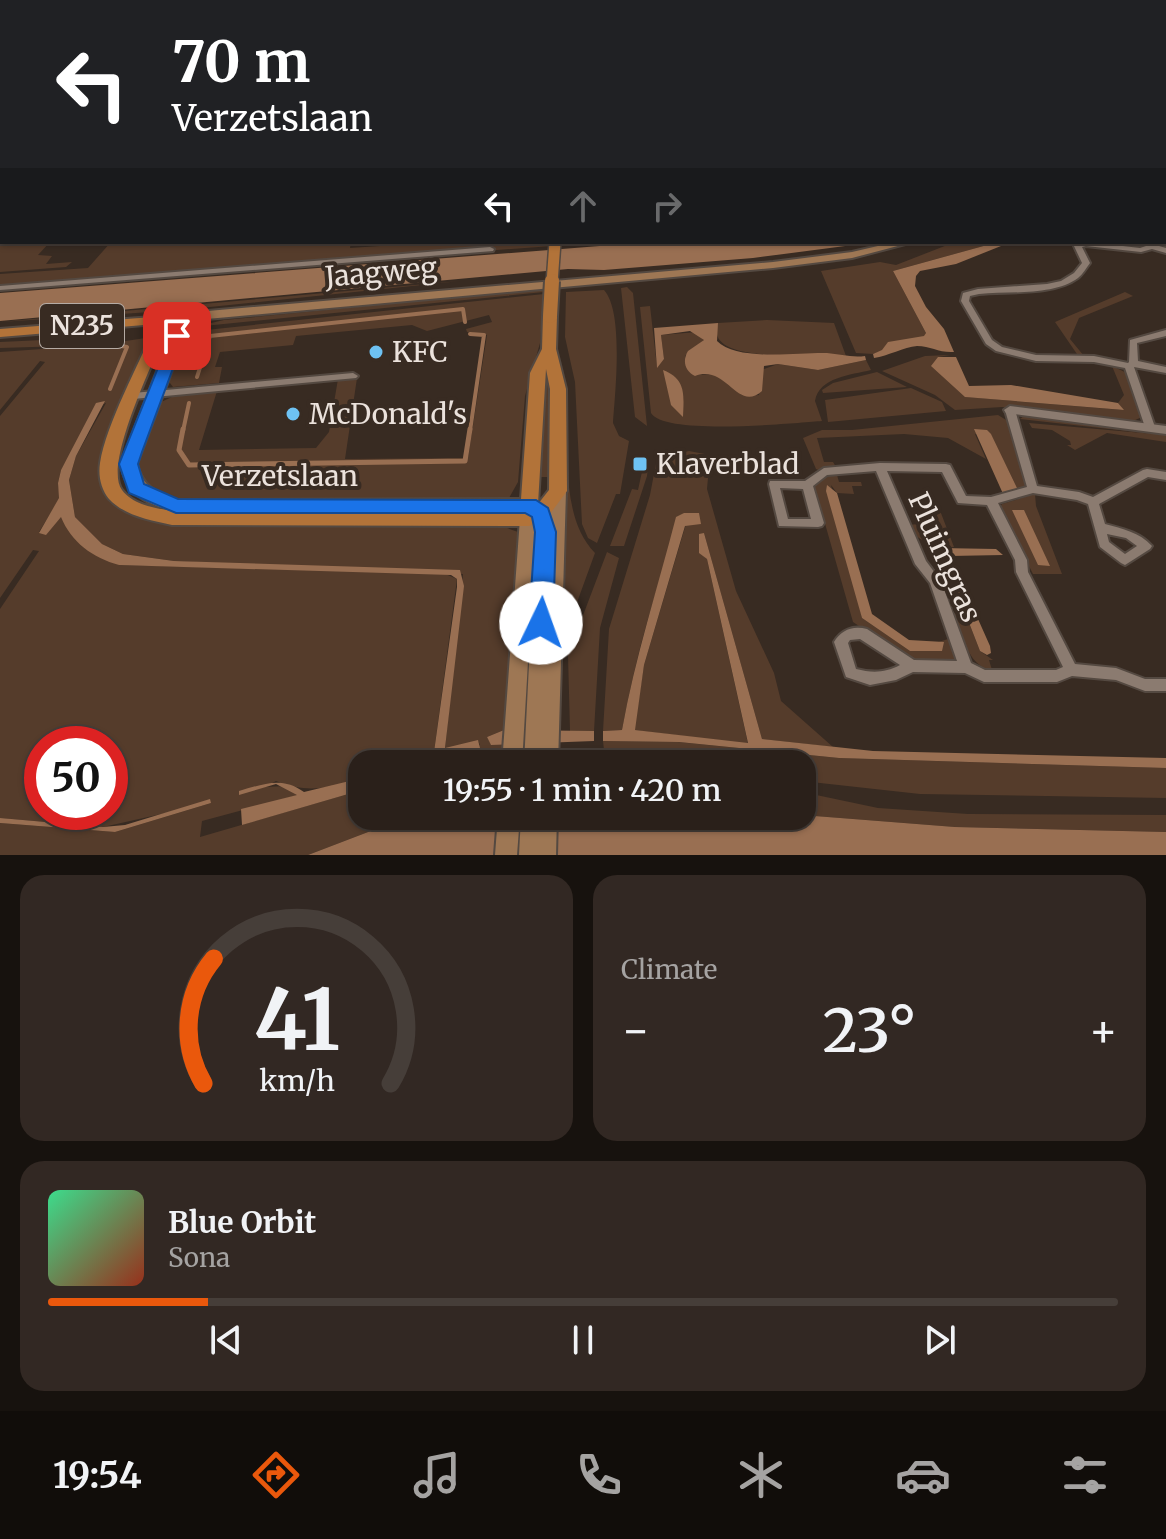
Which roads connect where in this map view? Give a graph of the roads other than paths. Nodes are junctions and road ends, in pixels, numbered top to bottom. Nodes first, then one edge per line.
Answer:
1 (555, 244) edge
2 (900, 244) edge
3 (1147, 244) edge
4 (1152, 246) junction
5 (490, 249) dead end
6 (1166, 251) edge
7 (0, 288) edge
8 (185, 317) junction
9 (165, 319) junction
10 (0, 333) edge
11 (1166, 333) edge
12 (549, 349) junction
13 (1132, 364) junction
14 (1166, 370) edge
15 (353, 376) dead end
16 (155, 393) junction
17 (133, 396) junction
18 (1010, 410) joint
19 (1150, 427) junction
20 (1166, 430) edge
21 (880, 467) junction
22 (1166, 476) edge
23 (807, 485) junction
24 (1033, 489) junction
25 (558, 491) junction
26 (991, 501) junction
27 (1093, 502) junction
28 (533, 513) junction
29 (1102, 528) dead end
30 (912, 666) junction
31 (966, 667) junction
32 (1071, 670) junction
33 (1166, 685) edge
34 (543, 715) junction
35 (513, 750) edge
36 (537, 750) edge
37 (547, 750) edge
38 (508, 830) edge
39 (531, 830) edge
40 (546, 830) edge
41 (506, 855) edge
42 (530, 855) edge
43 (545, 855) edge

1 - 12 main road, bridge
2 - 8 main road, Jaagweg / N235
3 - 4 street
4 - 6 street
4 - 13 street
5 - 7 street
8 - 9 main road, Jaagweg / N235
8 - 16 main road, Verzetslaan
9 - 10 main road, Jaagweg / N235
9 - 17 main road, Verzetslaan / N235
11 - 13 street
12 - 25 main road
12 - 28 main road
13 - 14 street
13 - 19 street
15 - 16 street
16 - 17 street
16 - 28 main road, Verzetslaan
17 - 28 main road, Verzetslaan / N235
18 - 19 street
18 - 24 street
19 - 20 street
21 - 23 street
21 - 26 street
21 - 31 street, Pluimgras
22 - 27 street
23 - 23 street
24 - 26 street
24 - 27 street
25 - 28 main road
25 - 34 main road
26 - 32 street
27 - 29 street
28 - 34 main road
28 - 35 main road
30 - 30 street, Pluimgras
30 - 31 street, Pluimgras
31 - 32 street, Pluimgras
32 - 33 street, Pluimgras
34 - 36 main road
34 - 37 main road
38 - 41 main road
39 - 42 main road
40 - 43 main road

